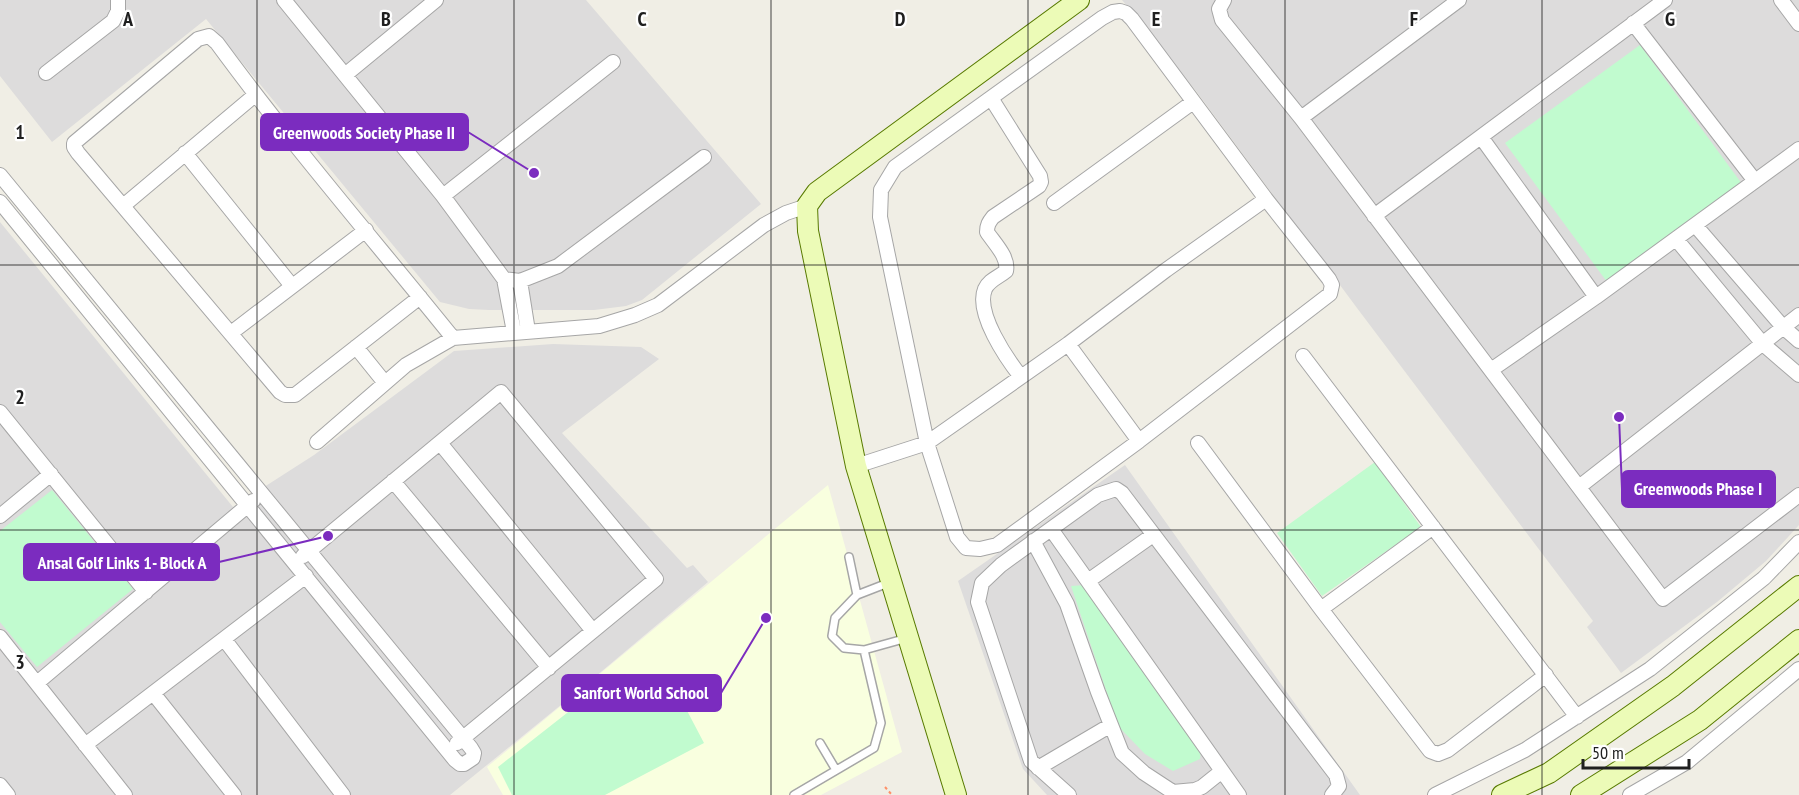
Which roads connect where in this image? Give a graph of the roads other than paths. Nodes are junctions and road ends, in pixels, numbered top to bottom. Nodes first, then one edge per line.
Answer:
1 (118, 0) edge
2 (284, 0) edge
3 (436, 0) edge
4 (1079, 0) edge
5 (1224, 0) edge
6 (1459, 0) edge
7 (1665, 0) edge
8 (1781, 0) edge
9 (1634, 23) junction
10 (1799, 24) edge
11 (613, 62) dead end
12 (46, 73) dead end
13 (345, 75) junction
14 (255, 95) junction
15 (991, 98) junction
16 (1193, 102) junction
17 (1301, 118) junction
18 (1481, 137) junction
19 (1799, 149) edge
20 (185, 153) junction
21 (704, 158) dead end
22 (0, 175) edge
23 (1755, 181) junction
24 (443, 196) junction
25 (1266, 199) junction
26 (0, 202) edge
27 (1054, 203) dead end
28 (123, 206) junction
29 (807, 206) junction
30 (1374, 216) junction
31 (1695, 225) junction
32 (366, 230) junction
33 (1676, 239) junction
34 (504, 279) junction
35 (520, 281) junction
36 (292, 286) junction
37 (420, 297) junction
38 (1596, 297) junction
39 (1799, 315) edge
40 (1783, 327) junction
41 (521, 332) junction
42 (231, 333) junction
43 (453, 338) junction
44 (1799, 341) edge
45 (1068, 344) junction
46 (1763, 344) junction
47 (356, 347) junction
48 (1303, 356) dead end
49 (1491, 370) junction
50 (1799, 375) edge
51 (1021, 378) junction
52 (385, 383) junction
53 (0, 412) edge
54 (1139, 441) junction
55 (317, 442) dead end
56 (440, 443) junction
57 (927, 443) junction
58 (1198, 443) dead end
59 (856, 466) junction
60 (51, 474) junction
61 (393, 481) junction
62 (1579, 487) junction
63 (262, 494) junction
64 (1799, 495) edge
65 (248, 506) junction
66 (0, 516) edge
67 (1433, 527) junction
68 (1051, 528) junction
69 (1153, 535) junction
70 (1033, 541) junction
71 (1799, 542) edge
72 (309, 551) junction
73 (849, 557) dead end
74 (294, 562) junction
75 (306, 576) junction
76 (1088, 581) junction
77 (891, 582) junction
78 (1799, 586) edge
79 (146, 592) junction
80 (857, 595) junction
81 (1321, 609) junction
82 (592, 632) junction
83 (0, 637) edge
84 (908, 638) junction
85 (224, 639) junction
86 (1799, 640) edge
87 (864, 651) junction
88 (549, 668) junction
89 (1799, 669) edge
90 (1546, 675) junction
91 (37, 683) junction
92 (153, 693) junction
93 (1577, 717) junction
94 (1111, 725) junction
95 (463, 739) junction
96 (820, 743) dead end
97 (85, 744) junction
98 (447, 750) junction
99 (1038, 768) junction
100 (836, 770) junction
101 (1222, 771) junction
102 (0, 785) edge
103 (8, 795) edge
104 (125, 795) edge
105 (234, 795) edge
106 (343, 795) edge
107 (794, 795) edge
108 (956, 795) edge
109 (1069, 795) edge
110 (1239, 795) edge
111 (1332, 795) edge
112 (1435, 795) edge
113 (1502, 795) edge
114 (1581, 795) edge
115 (1630, 795) edge

1 - 12 street
2 - 13 street
3 - 13 street
4 - 29 street
5 - 17 street
6 - 17 street
7 - 9 street
8 - 10 street
9 - 18 street
9 - 23 street
11 - 24 street
13 - 24 street
14 - 20 street
14 - 28 street
14 - 32 street
15 - 16 street
15 - 51 street
15 - 57 street
16 - 25 street
16 - 27 street
17 - 30 street
18 - 30 street
18 - 38 street
19 - 23 street
20 - 28 street
20 - 36 street
21 - 35 street
22 - 63 street
23 - 31 street
24 - 34 street
25 - 45 street
25 - 54 street
26 - 65 street
28 - 42 street
29 - 41 street
29 - 59 street
30 - 49 street
31 - 33 street
31 - 40 street
32 - 36 street
32 - 37 street
33 - 38 street
33 - 46 street
34 - 35 street
34 - 41 street
35 - 41 street
36 - 42 street
37 - 43 street
37 - 47 street
38 - 49 street
39 - 40 street
40 - 44 street
40 - 46 street
41 - 43 street
42 - 47 street
43 - 52 street
45 - 51 street
45 - 54 street
46 - 50 street
46 - 62 street
47 - 52 street
48 - 67 street
49 - 62 street
51 - 57 street
52 - 55 street
53 - 60 street
54 - 57 street
56 - 61 street
56 - 82 street
56 - 82 street
57 - 59 street
58 - 81 street
59 - 77 street
60 - 66 street
60 - 79 street
61 - 72 street
61 - 88 street
62 - 64 street
63 - 65 street
63 - 72 street
65 - 74 street
65 - 79 street
67 - 81 street
67 - 90 street
68 - 69 street
68 - 70 street
68 - 76 street
69 - 76 street
69 - 111 street
70 - 94 street
70 - 99 street
71 - 93 street
72 - 74 street
72 - 95 street
73 - 80 lane
74 - 75 street
75 - 85 street
75 - 98 street
76 - 101 street
77 - 80 lane
77 - 84 street
78 - 113 street
79 - 91 street
80 - 87 lane
81 - 90 street
82 - 88 street
83 - 91 street
84 - 87 lane
84 - 108 street
85 - 92 street
85 - 106 street
86 - 114 street
87 - 100 lane
88 - 95 street
89 - 115 street
90 - 93 street
91 - 97 street
92 - 97 street
92 - 105 street
93 - 112 street
94 - 99 street
94 - 101 street
95 - 98 street
95 - 98 street
96 - 100 lane
97 - 104 street
99 - 109 street
100 - 107 lane
101 - 110 street
102 - 103 street

